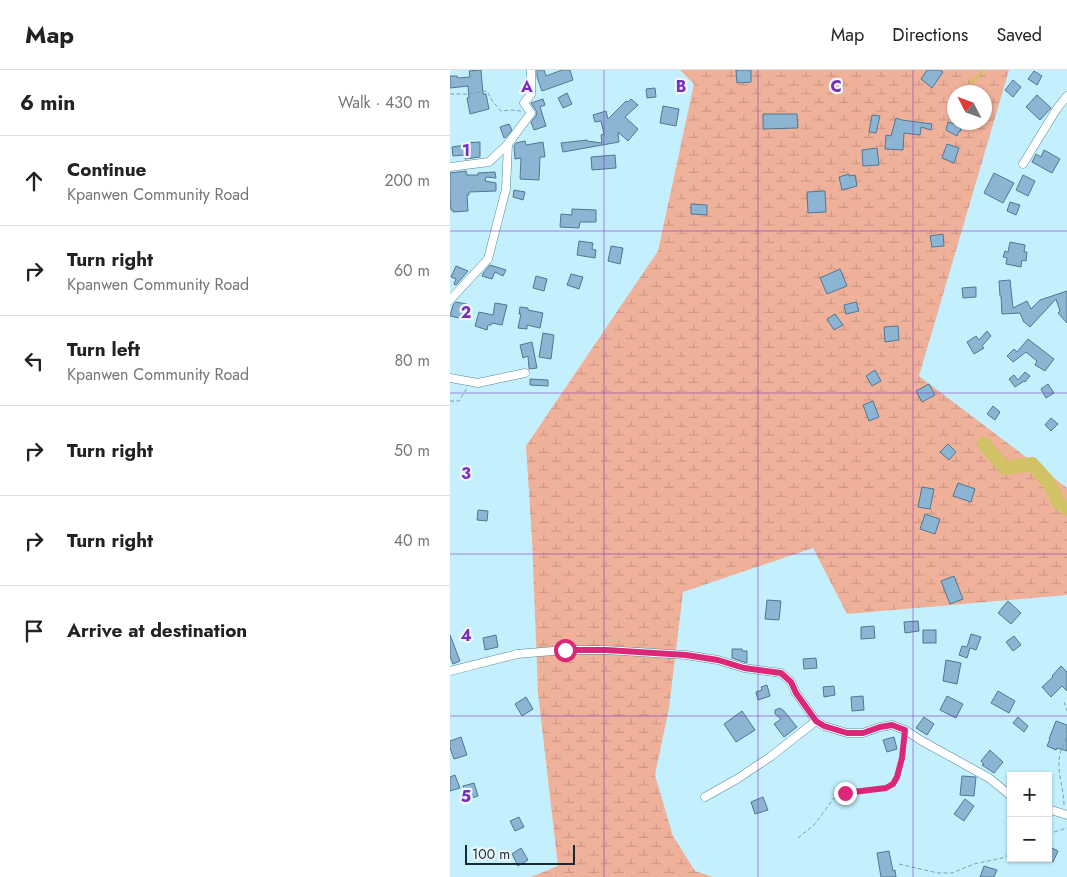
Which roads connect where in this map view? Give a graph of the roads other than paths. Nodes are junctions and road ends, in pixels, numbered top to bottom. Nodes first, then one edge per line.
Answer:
1 (531, 70) edge
2 (1067, 96) edge
3 (508, 144) junction
4 (1024, 164) dead end
5 (450, 167) edge
6 (450, 300) edge
7 (525, 373) dead end
8 (450, 378) edge
9 (450, 671) edge
10 (816, 721) junction
11 (1007, 793) edge
12 (705, 797) dead end
13 (1052, 810) edge
14 (1066, 814) edge

1 - 3 street
2 - 4 street
3 - 5 street
3 - 6 street
7 - 8 street
9 - 10 street
10 - 11 street
10 - 12 street
13 - 14 street

